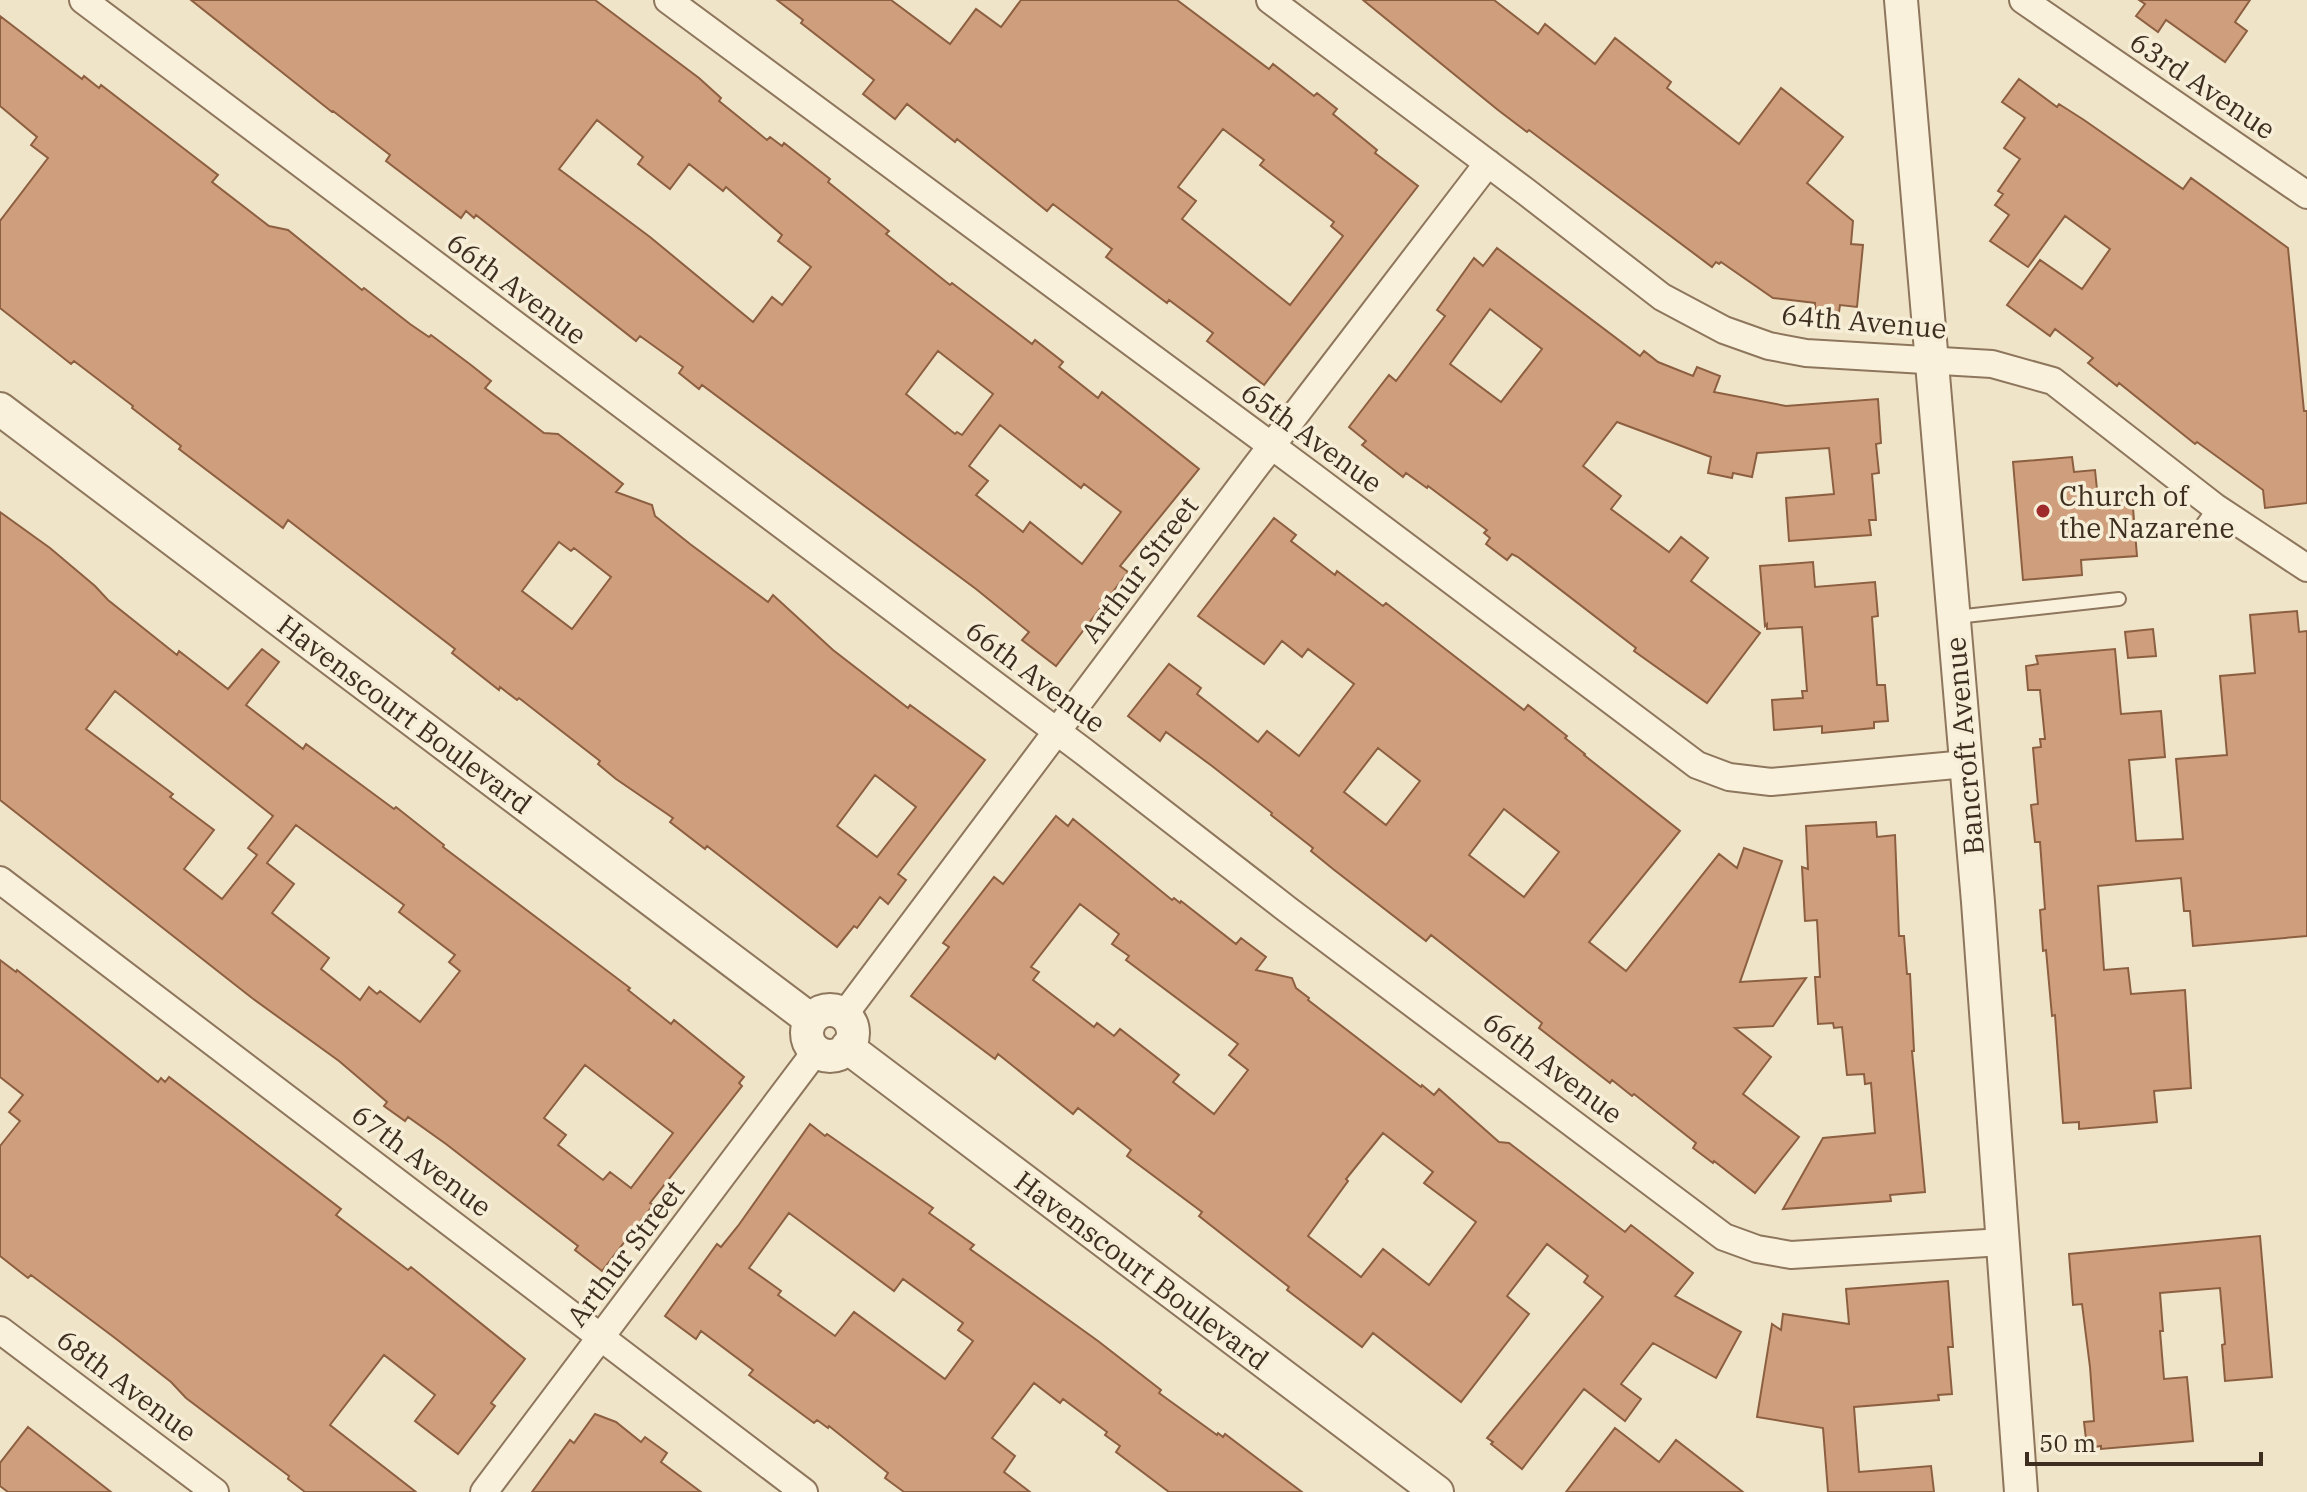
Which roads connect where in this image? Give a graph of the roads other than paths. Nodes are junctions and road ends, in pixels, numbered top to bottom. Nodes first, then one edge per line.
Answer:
1 (83, 0) edge
2 (668, 0) edge
3 (1270, 0) edge
4 (1901, 0) edge
5 (2023, 0) edge
6 (1488, 163) junction
7 (2307, 195) edge
8 (1930, 360) junction
9 (0, 409) edge
10 (1271, 446) junction
11 (2215, 507) junction
12 (2196, 533) dead end
13 (2307, 568) edge
14 (2119, 599) dead end
15 (1953, 617) junction
16 (1057, 732) junction
17 (1966, 764) junction
18 (0, 880) edge
19 (844, 1015) joint
20 (825, 1039) junction
21 (2003, 1242) junction
22 (0, 1330) edge
23 (602, 1336) junction
24 (215, 1492) edge
25 (484, 1492) edge
26 (804, 1492) edge
27 (1437, 1492) edge
28 (2021, 1492) edge

1 - 16 street, 66th Avenue
2 - 10 street, 65th Avenue
3 - 6 street, 64th Avenue
4 - 8 street, Bancroft Avenue
5 - 7 street, 63rd Avenue
6 - 8 street, 64th Avenue
6 - 10 street, Arthur Street
8 - 11 street, 64th Avenue
8 - 15 street, Bancroft Avenue
9 - 20 street, Havenscourt Boulevard
10 - 16 street, Arthur Street
10 - 17 street, 65th Avenue
11 - 12 lane
11 - 13 street, 64th Avenue
14 - 15 lane
15 - 17 street, Bancroft Avenue
16 - 19 street, Arthur Street
16 - 21 street, 66th Avenue
17 - 21 street, Bancroft Avenue
18 - 23 street, 67th Avenue
19 - 20 street
20 - 23 street, Arthur Street
20 - 27 street, Havenscourt Boulevard
21 - 28 street, Bancroft Avenue
22 - 24 street, 68th Avenue
23 - 25 street, Arthur Street
23 - 26 street, 67th Avenue

